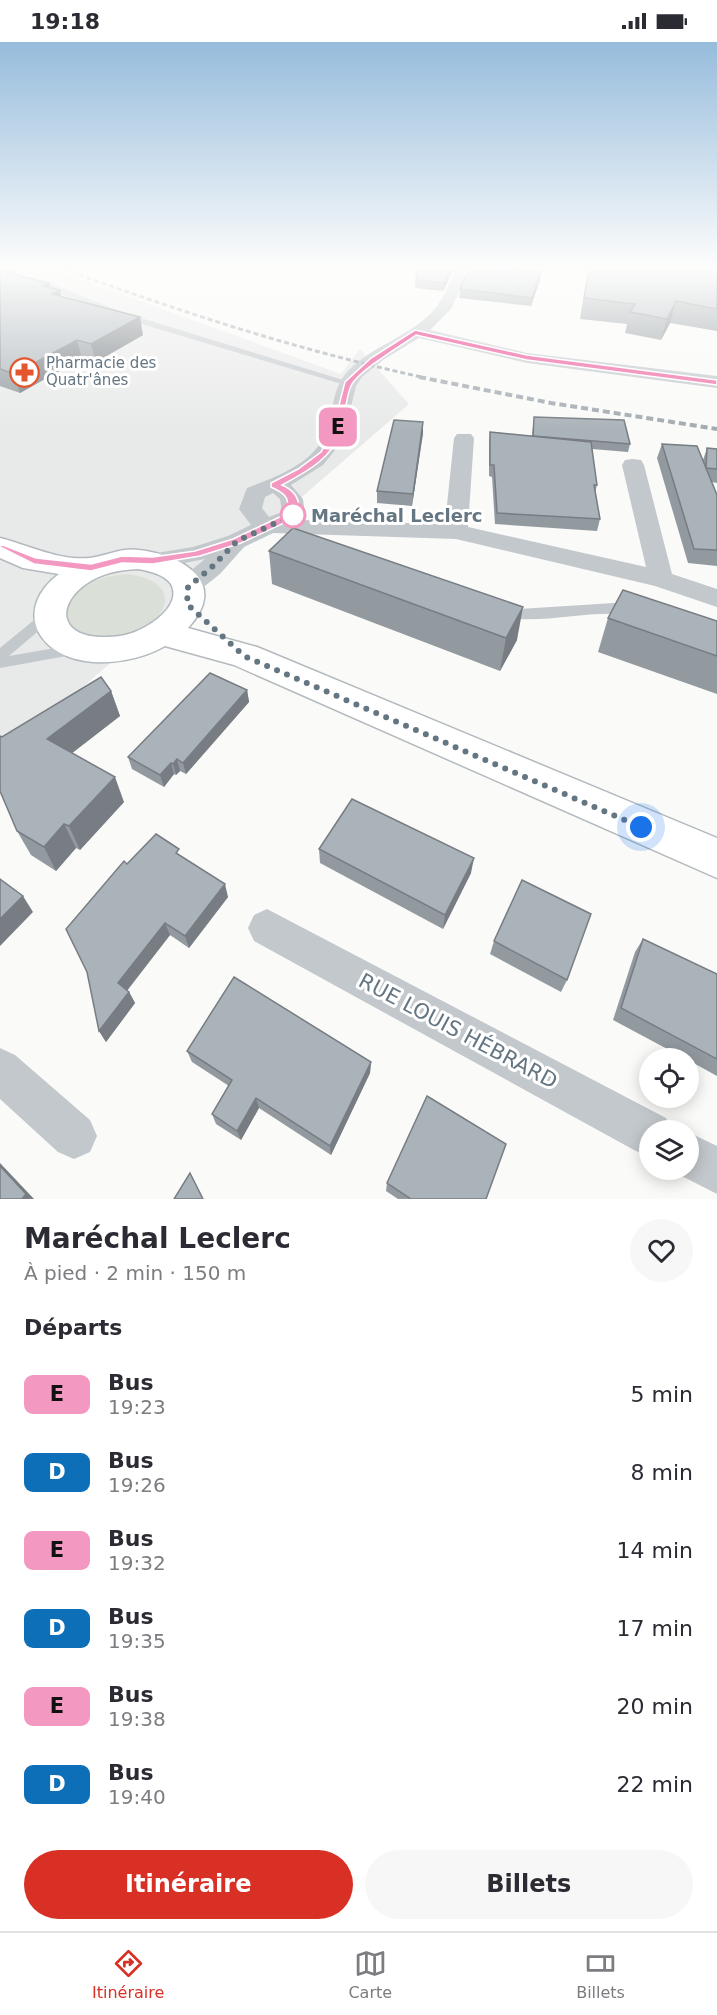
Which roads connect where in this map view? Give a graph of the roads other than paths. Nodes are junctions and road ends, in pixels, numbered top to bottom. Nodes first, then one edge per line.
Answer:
1 (145, 323) edge
2 (429, 323) edge
3 (415, 332) junction
4 (717, 382) edge
5 (348, 383) junction
6 (464, 438) dead end
7 (633, 465) dead end
8 (274, 485) junction
9 (264, 526) junction
10 (456, 532) junction
11 (237, 541) junction
12 (0, 547) edge
13 (34, 561) junction
14 (153, 561) junction
15 (91, 568) junction
16 (661, 579) junction
17 (187, 596) junction
18 (717, 598) edge
19 (53, 605) junction
20 (496, 606) edge
21 (640, 610) edge
22 (163, 633) junction
23 (81, 648) junction
24 (0, 656) edge
25 (244, 656) junction
26 (0, 663) edge
27 (714, 859) edge
28 (267, 928) dead end
29 (0, 1070) edge
30 (639, 1128) edge
31 (74, 1136) dead end
32 (699, 1161) edge
33 (717, 1171) edge

1 - 5 lane
2 - 3 street
3 - 4 street
3 - 5 street
5 - 8 street
6 - 10 street
7 - 16 street
8 - 9 street
8 - 9 street
9 - 10 street
9 - 11 street
10 - 16 street
11 - 14 street
11 - 17 street
12 - 13 main road
13 - 15 main road
13 - 19 main road
14 - 15 main road
14 - 17 main road
15 - 19 main road
16 - 18 street
17 - 22 main road
17 - 25 main road
19 - 23 main road
19 - 24 lane
20 - 21 lane
22 - 23 main road
22 - 25 main road
23 - 26 lane
25 - 27 main road
28 - 30 street, RUE LOUIS HÉBRARD
29 - 31 street
32 - 33 street

